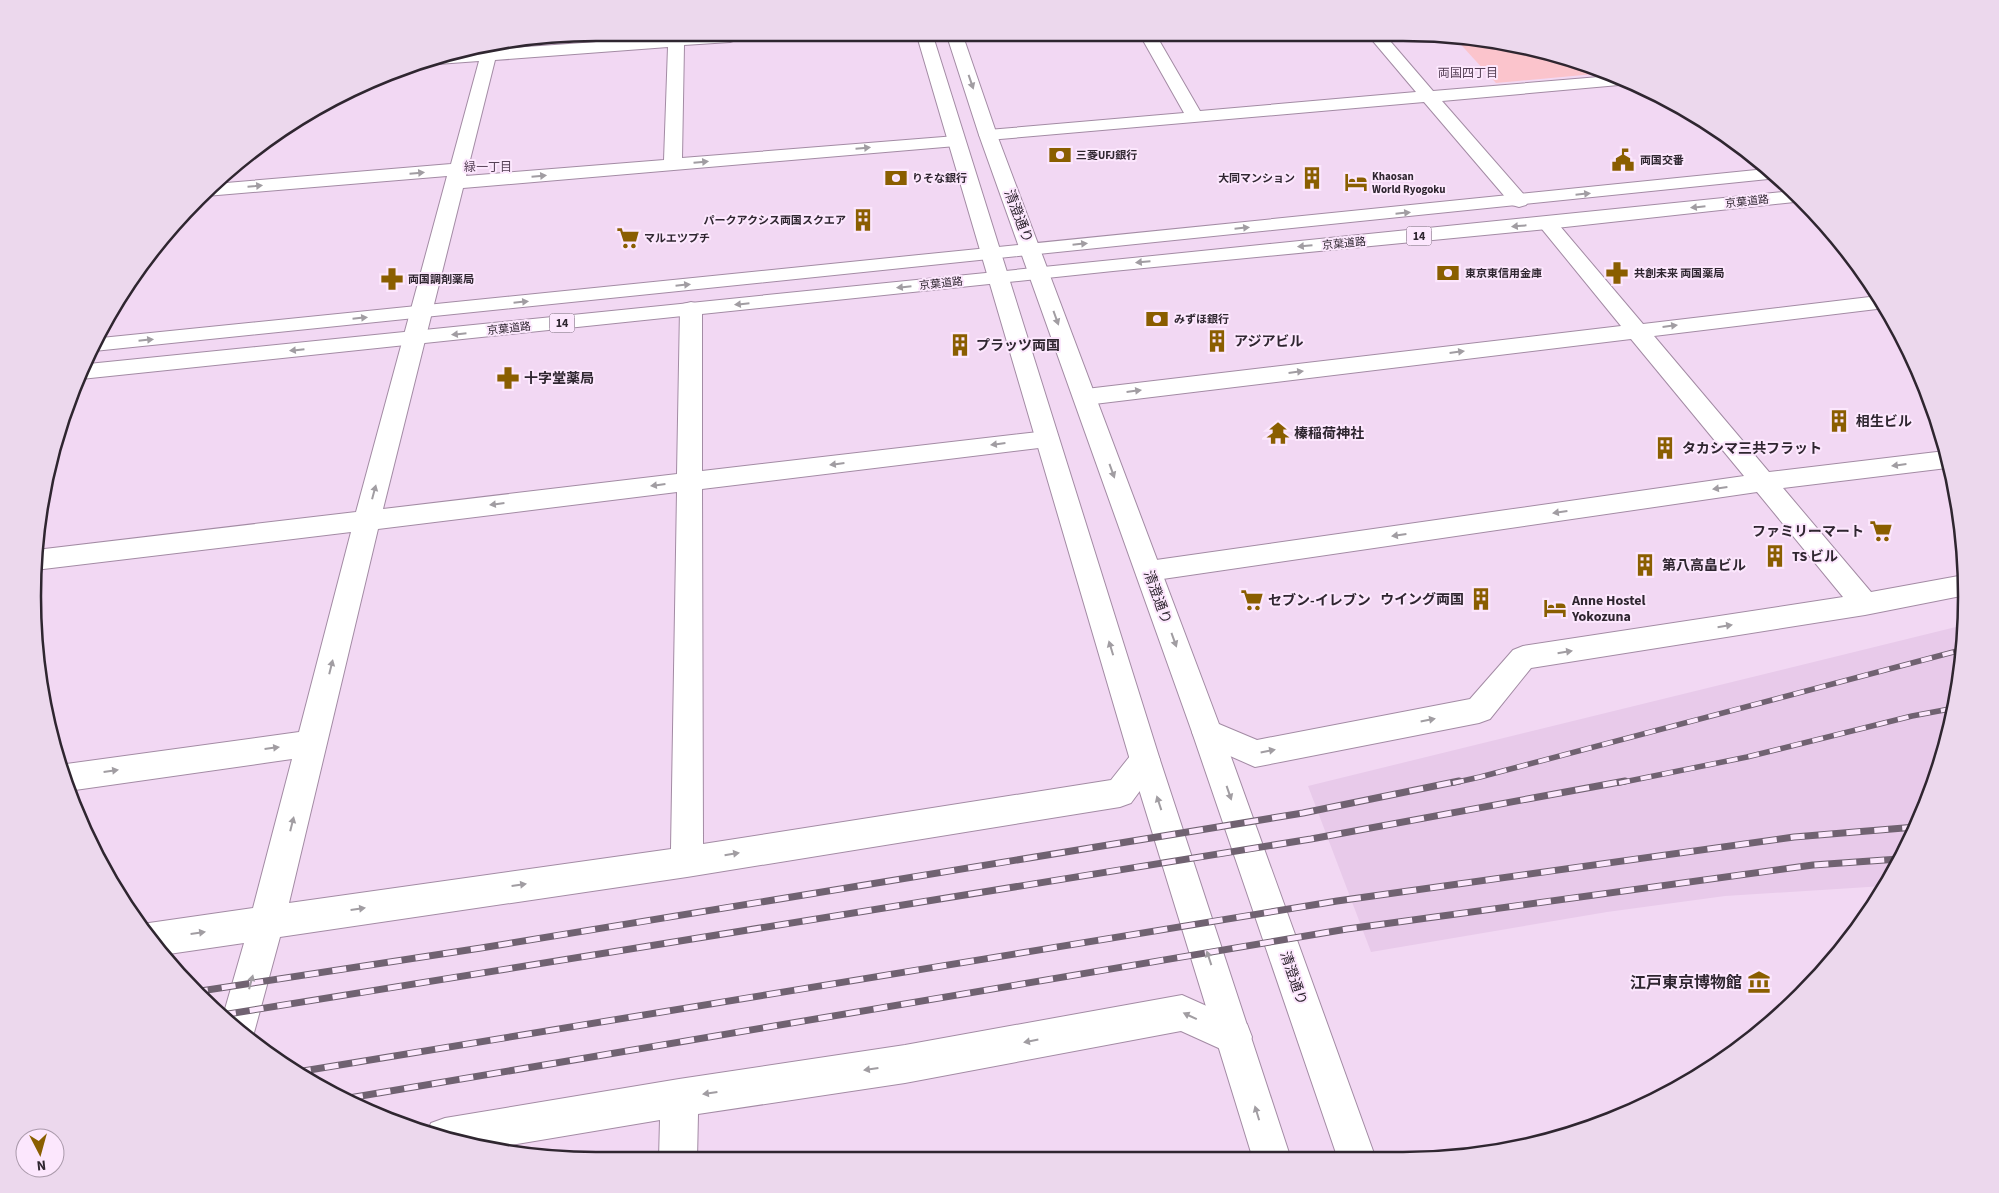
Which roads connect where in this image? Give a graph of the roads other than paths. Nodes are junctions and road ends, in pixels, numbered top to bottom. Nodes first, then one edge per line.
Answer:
1 (642, 41) edge
2 (676, 41) edge
3 (926, 41) edge
4 (957, 41) edge
5 (1151, 41) edge
6 (1381, 41) edge
7 (506, 49) edge
8 (489, 52) edge
9 (1607, 81) edge
10 (1429, 96) junction
11 (1195, 117) junction
12 (988, 135) junction
13 (956, 141) junction
14 (673, 164) junction
15 (1764, 175) edge
16 (457, 176) junction
17 (219, 189) edge
18 (1788, 197) edge
19 (1520, 201) junction
20 (1547, 223) junction
21 (1036, 261) junction
22 (994, 265) junction
23 (1873, 303) edge
24 (692, 309) junction
25 (422, 312) junction
26 (1637, 330) junction
27 (415, 338) junction
28 (102, 344) edge
29 (90, 371) edge
30 (1086, 397) junction
31 (1047, 439) junction
32 (1941, 460) edge
33 (690, 481) junction
34 (1763, 482) junction
35 (367, 520) junction
36 (42, 559) edge
37 (1148, 571) junction
38 (1958, 586) edge
39 (1865, 604) junction
40 (1207, 732) junction
41 (312, 743) junction
42 (1145, 760) junction
43 (72, 777) edge
44 (687, 862) junction
45 (267, 922) junction
46 (159, 938) edge
47 (240, 1022) edge
48 (1234, 1037) junction
49 (679, 1098) junction
50 (457, 1134) edge
51 (678, 1152) edge
52 (1270, 1152) edge
53 (1355, 1152) edge

1 - 7 main road
2 - 14 main road
3 - 13 main road
4 -> 12 main road, 清澄通り
5 - 11 main road
6 - 10 main road
8 - 16 main road
9 - 10 main road
10 - 11 main road
10 - 19 main road
11 - 12 main road
12 - 21 main road, 清澄通り
14 -> 13 main road
13 - 22 main road
16 -> 14 main road
19 -> 15 main road, 京葉道路 / 14
17 -> 16 main road
16 - 25 main road
18 -> 20 main road, 京葉道路 / 14
21 -> 19 main road, 京葉道路 / 14
20 -> 21 main road, 京葉道路 / 14
20 - 26 main road
21 - 22 main road, 京葉道路 / 14
21 -> 30 main road, 清澄通り
22 -> 24 main road, 京葉道路 / 14
25 -> 22 main road, 京葉道路 / 14
22 - 31 main road
26 -> 23 main road
24 -> 27 main road, 京葉道路 / 14
24 - 33 main road
25 - 27 main road
28 -> 25 main road, 京葉道路 / 14
30 -> 26 main road
26 - 34 main road
27 -> 29 main road, 京葉道路 / 14
35 -> 27 main road
30 -> 37 main road, 清澄通り
31 -> 33 main road
42 -> 31 main road
32 -> 34 main road
33 -> 35 main road
33 - 44 main road
34 -> 37 main road
34 - 39 main road
35 - 36 main road
41 -> 35 main road
37 -> 40 main road, 清澄通り
38 - 39 main road
40 -> 39 main road
40 -> 53 main road, 清澄通り
43 -> 41 main road
45 -> 41 main road
44 -> 42 main road
48 -> 42 main road
45 -> 44 main road
46 -> 45 main road
47 -> 45 main road
48 -> 49 main road
52 -> 48 main road
49 - 50 main road
49 - 51 main road

